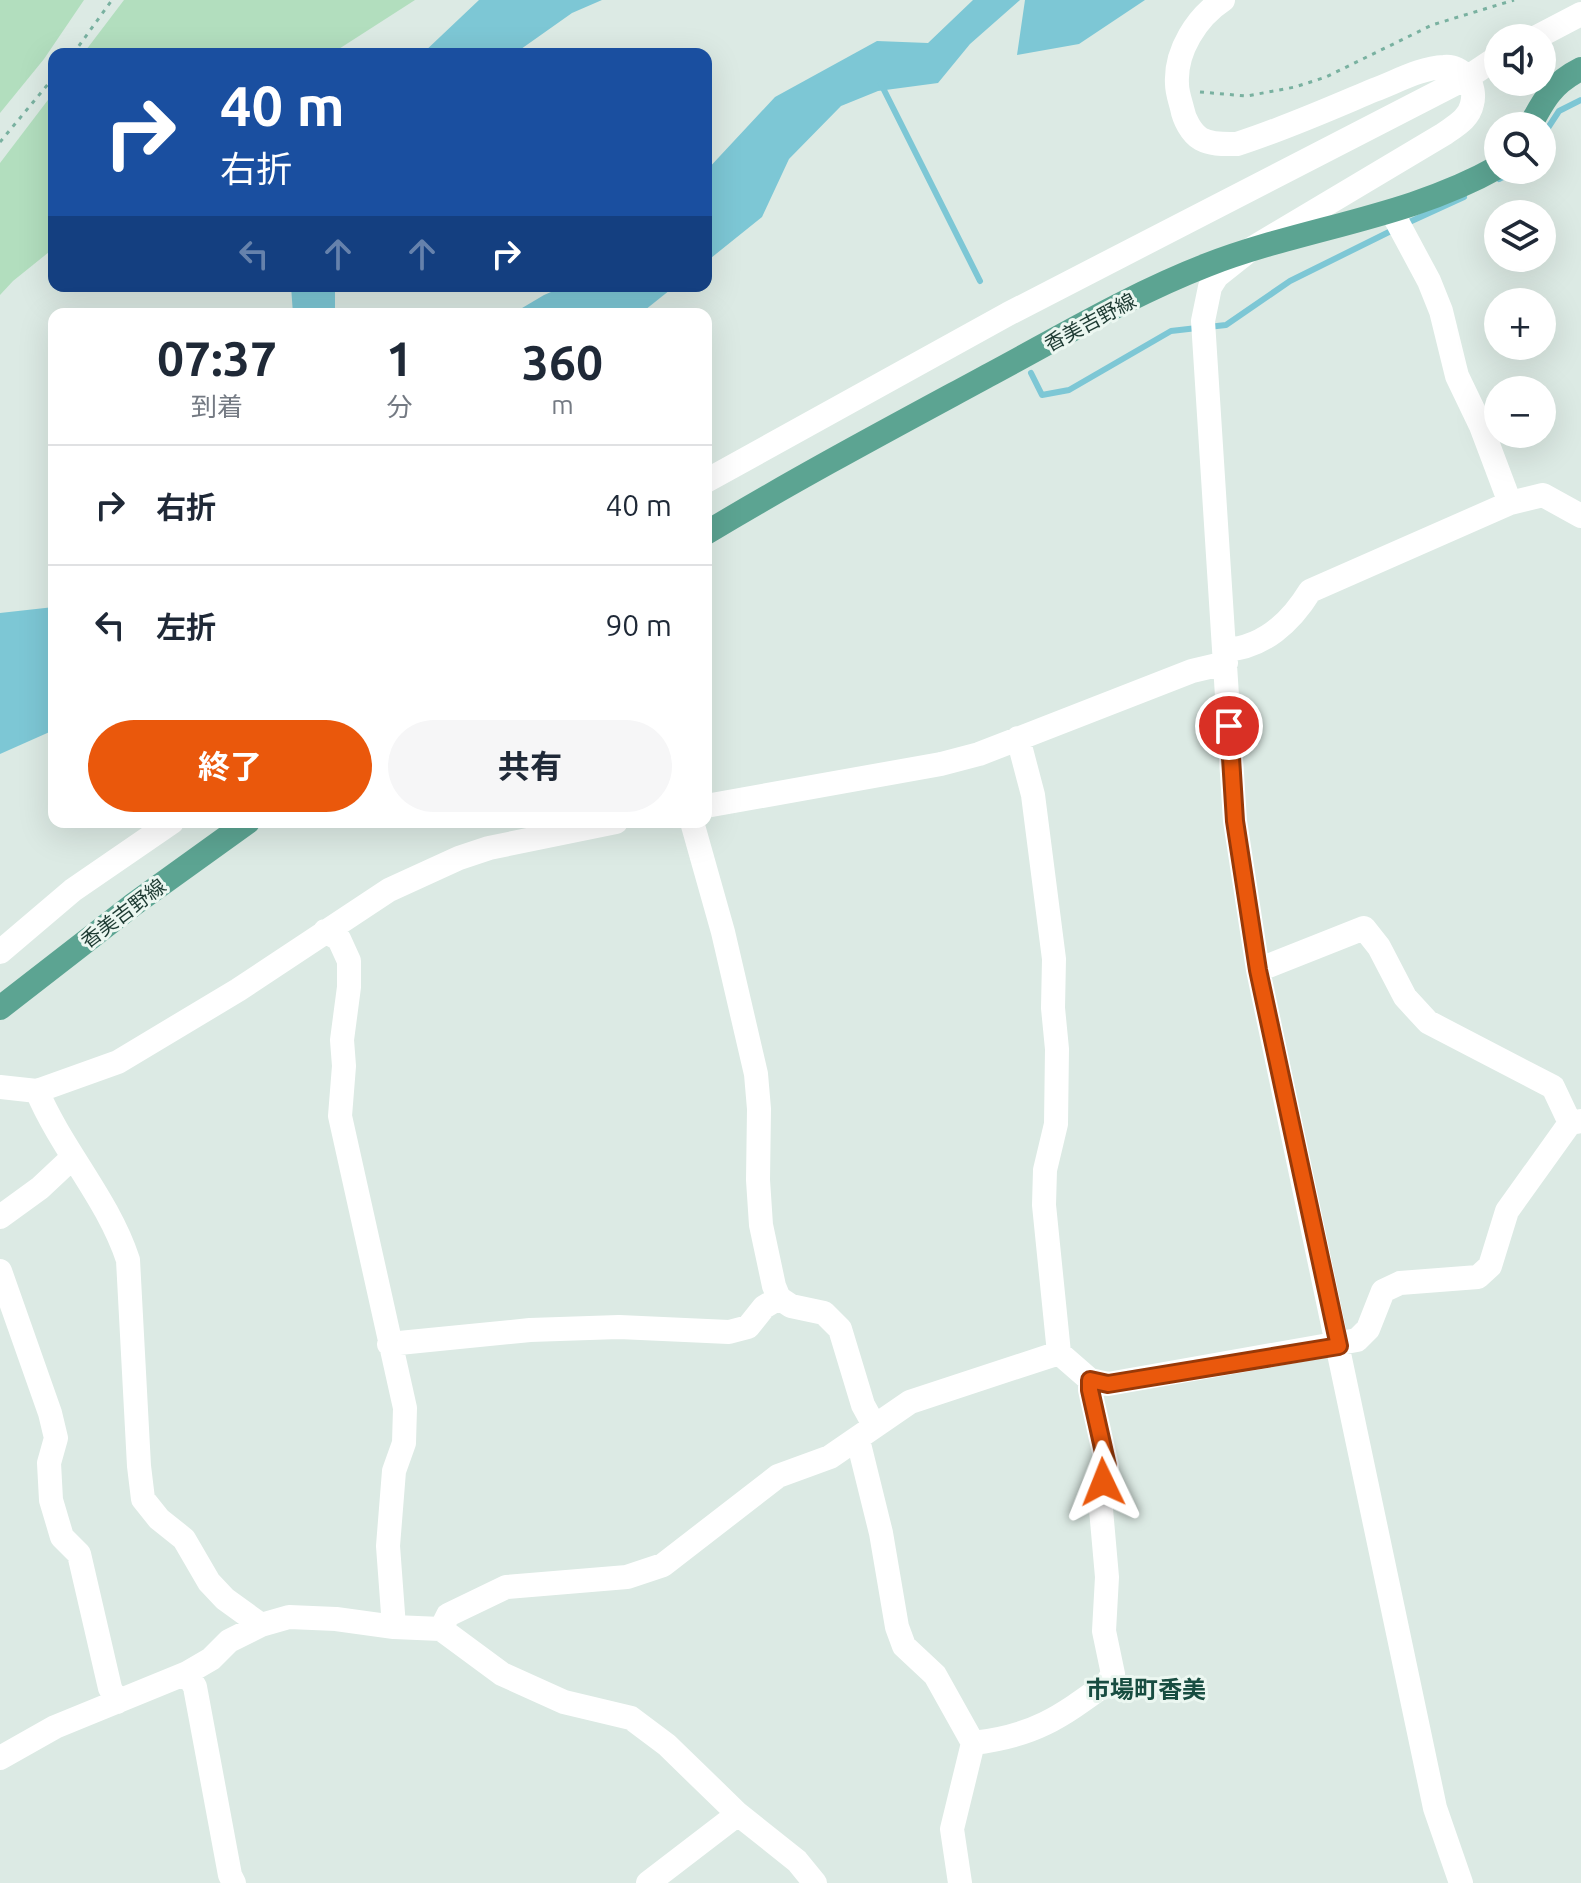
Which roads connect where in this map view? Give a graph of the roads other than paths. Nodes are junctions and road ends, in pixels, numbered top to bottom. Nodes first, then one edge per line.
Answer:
1 (1223, 0) edge
2 (1581, 14) edge
3 (1556, 27) edge
4 (1484, 66) edge
5 (1581, 69) edge
6 (1468, 77) junction
7 (1537, 112) edge
8 (1484, 175) edge
9 (1397, 222) junction
10 (1251, 249) junction
11 (712, 478) edge
12 (1510, 503) junction
13 (1581, 516) edge
14 (712, 529) edge
15 (1226, 656) junction
16 (1018, 738) junction
17 (712, 805) edge
18 (163, 828) edge
19 (240, 828) edge
20 (587, 828) edge
21 (694, 828) edge
22 (325, 931) junction
23 (0, 952) edge
24 (1258, 970) junction
25 (0, 1008) edge
26 (0, 1087) edge
27 (37, 1091) junction
28 (1576, 1122) edge
29 (72, 1158) junction
30 (0, 1217) edge
31 (0, 1271) edge
32 (779, 1298) junction
33 (389, 1344) junction
34 (1339, 1346) junction
35 (1059, 1353) junction
36 (1090, 1380) junction
37 (866, 1432) junction
38 (261, 1625) junction
39 (394, 1627) junction
40 (441, 1629) junction
41 (187, 1673) junction
42 (117, 1702) junction
43 (973, 1743) junction
44 (0, 1758) edge
45 (738, 1814) junction
46 (234, 1883) edge
47 (648, 1883) edge
48 (815, 1883) edge
49 (960, 1883) edge
50 (1461, 1883) edge

1 - 6 street
2 - 3 street
4 - 6 street
5 - 7 main road
6 - 10 street
6 - 11 street
8 - 9 main road, 香美吉野線
9 - 10 main road, 香美吉野線
9 - 12 street
10 - 14 main road, 香美吉野線
10 - 15 street
12 - 13 street
12 - 15 street
15 - 16 street
15 - 24 street
16 - 17 street
16 - 35 street
18 - 23 street
19 - 25 main road, 香美吉野線
20 - 22 street
21 - 32 street
22 - 27 street
22 - 33 street
24 - 28 street
24 - 34 street
26 - 27 street
27 - 29 street
28 - 34 street
29 - 30 street
29 - 38 street
31 - 42 street
32 - 33 street
32 - 37 street
33 - 39 street
34 - 36 street
34 - 50 street
35 - 36 street
35 - 37 street
36 - 43 street
37 - 40 street
37 - 43 street
38 - 39 street
38 - 41 street
39 - 40 street
40 - 45 street
41 - 42 street
41 - 46 street
42 - 44 street
43 - 49 street
45 - 47 street
45 - 48 street

